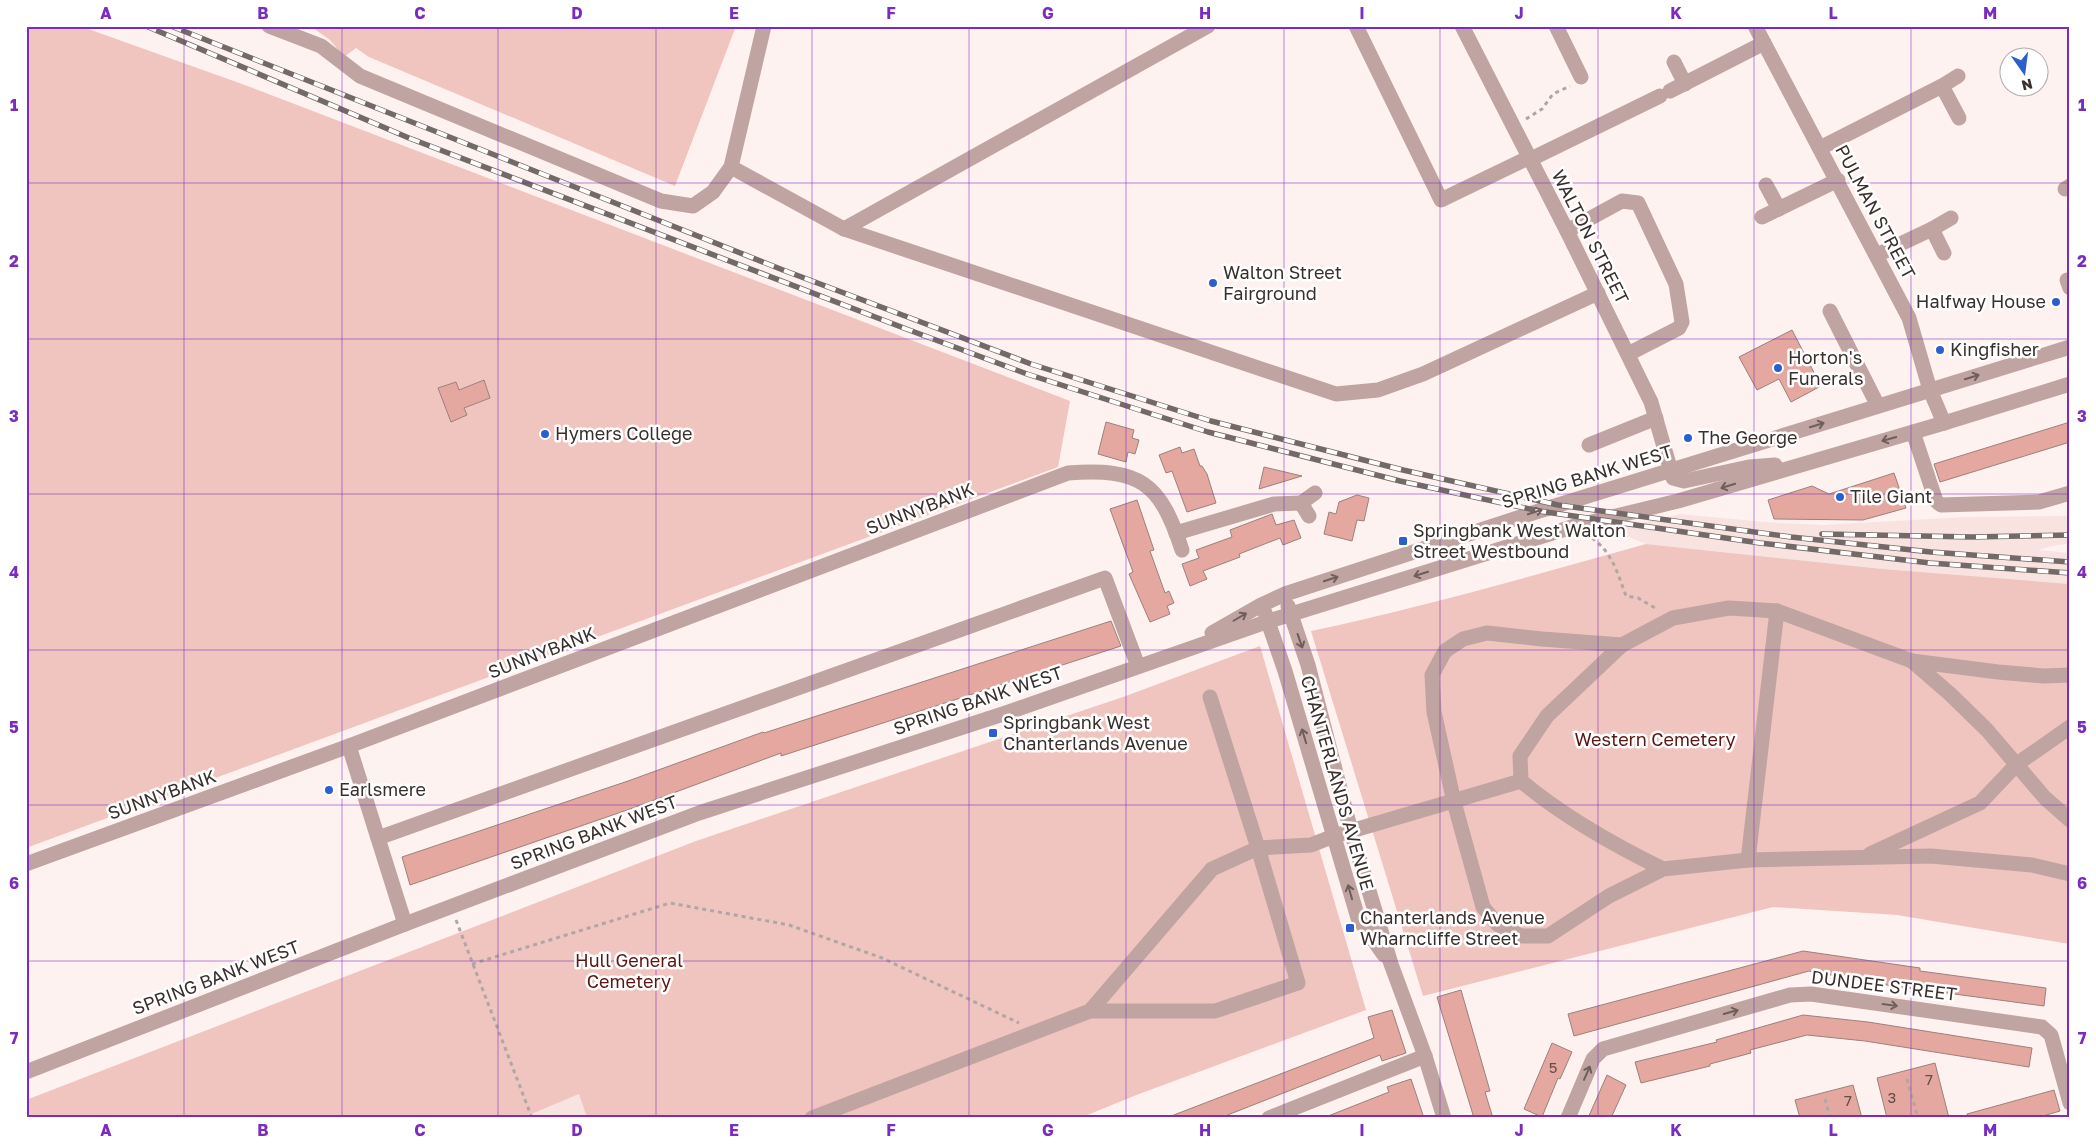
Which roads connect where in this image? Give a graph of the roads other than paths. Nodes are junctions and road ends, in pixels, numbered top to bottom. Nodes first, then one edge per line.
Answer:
1 (269, 26) edge
2 (764, 26) edge
3 (1208, 26) edge
4 (1356, 26) edge
5 (1462, 26) edge
6 (1556, 26) edge
7 (1755, 26) edge
8 (1764, 43) junction
9 (1674, 62) dead end
10 (1958, 76) dead end
11 (1581, 77) road end
12 (1685, 84) junction
13 (1942, 86) junction
14 (1959, 118) dead end
15 (1820, 148) junction
16 (1529, 159) junction
17 (731, 167) junction
18 (1838, 180) junction
19 (1766, 184) dead end
20 (1779, 209) junction
21 (1762, 217) dead end
22 (1951, 218) dead end
23 (844, 229) junction
24 (1932, 230) junction
25 (1567, 231) junction
26 (1944, 253) dead end
27 (1877, 255) junction
28 (1598, 293) junction
29 (1830, 311) dead end
30 (2070, 347) edge
31 (1628, 354) junction
32 (2070, 384) edge
33 (1930, 390) junction
34 (1878, 406) junction
35 (1656, 418) junction
36 (1944, 424) junction
37 (1913, 432) junction
38 (1589, 445) dead end
39 (1809, 462) junction
40 (1670, 471) junction
41 (1315, 493) dead end
42 (2070, 493) edge
43 (1301, 503) junction
44 (1309, 516) dead end
45 (1176, 533) junction
46 (1182, 550) dead end
47 (1285, 594) junction
48 (1261, 604) junction
49 (1777, 611) junction
50 (1290, 615) junction
51 (1268, 621) junction
52 (1622, 645) junction
53 (1183, 650) junction
54 (1912, 662) junction
55 (1138, 666) junction
56 (2070, 676) edge
57 (1210, 697) dead end
58 (2070, 727) edge
59 (349, 746) junction
60 (2017, 764) junction
61 (1521, 781) junction
62 (1454, 802) junction
63 (2070, 820) edge
64 (1351, 831) junction
65 (1334, 836) junction
66 (378, 838) junction
67 (1258, 848) junction
68 (1864, 856) junction
69 (1748, 860) junction
70 (26, 864) edge
71 (1663, 869) junction
72 (2070, 874) edge
73 (405, 924) junction
74 (1391, 964) junction
75 (1090, 1011) junction
76 (1425, 1056) junction
77 (26, 1072) edge
78 (2070, 1103) edge
79 (812, 1118) edge
80 (1269, 1118) edge
81 (1444, 1118) edge
82 (1568, 1118) edge

1 - 17 street
2 - 17 street
3 - 23 street
4 - 16 street
5 - 16 street, WALTON STREET
6 - 11 street
7 - 8 street, PULMAN STREET
8 - 12 street
8 - 15 street, PULMAN STREET
9 - 12 street
10 - 13 street
12 - 16 street
13 - 14 street
13 - 15 street
15 - 18 street, PULMAN STREET
16 - 25 street, WALTON STREET
17 - 23 street
18 - 20 street
18 - 27 street, PULMAN STREET
19 - 20 street
20 - 21 street
22 - 24 street
23 - 28 street
24 - 26 street
24 - 27 street
25 - 28 street, WALTON STREET
25 - 31 street
27 - 33 street, PULMAN STREET
28 - 31 street, WALTON STREET
29 - 34 street
33 -> 30 street, SPRING BANK WEST
31 - 35 street, WALTON STREET
32 - 36 street, SPRING BANK WEST
33 - 34 street, SPRING BANK WEST
33 - 36 street, PULMAN STREET
40 -> 34 street, SPRING BANK WEST
35 - 38 street
35 - 40 street, WALTON STREET
36 - 37 street, SPRING BANK WEST
37 -> 39 street, SPRING BANK WEST
37 - 42 street
39 - 40 street
39 -> 50 street, SPRING BANK WEST
47 -> 40 street, SPRING BANK WEST
41 - 43 street
43 - 44 street
43 - 45 street
45 - 46 street, SUNNYBANK
45 - 59 street, SUNNYBANK
47 - 48 street, SPRING BANK WEST
47 - 50 street, CHANTERLANDS AVENUE
48 - 51 street, CHANTERLANDS AVENUE
53 -> 48 street, SPRING BANK WEST
49 - 52 street
49 - 54 street
49 - 69 street
50 - 51 street, SPRING BANK WEST
50 -> 64 street, CHANTERLANDS AVENUE
51 - 53 street, SPRING BANK WEST
65 -> 51 street, CHANTERLANDS AVENUE
52 - 61 street
52 - 62 street
53 - 55 street, SPRING BANK WEST
54 - 56 street
54 - 60 street
55 - 66 street
55 - 73 street, SPRING BANK WEST
57 - 67 street
58 - 60 street
59 - 66 street
59 - 70 street, SUNNYBANK
60 - 63 street
60 - 68 street
61 - 62 street
61 - 71 street
62 - 64 street
62 - 71 street
64 - 65 street
64 - 74 street, CHANTERLANDS AVENUE
65 - 67 street
74 -> 65 street, CHANTERLANDS AVENUE
66 - 73 street
67 - 75 street
67 - 75 street
68 - 69 street
68 - 72 street
69 - 71 street
73 - 77 street, SPRING BANK WEST
74 - 76 street, CHANTERLANDS AVENUE
75 - 79 street
76 - 80 street
76 - 81 street, CHANTERLANDS AVENUE
82 -> 78 street, DUNDEE STREET

